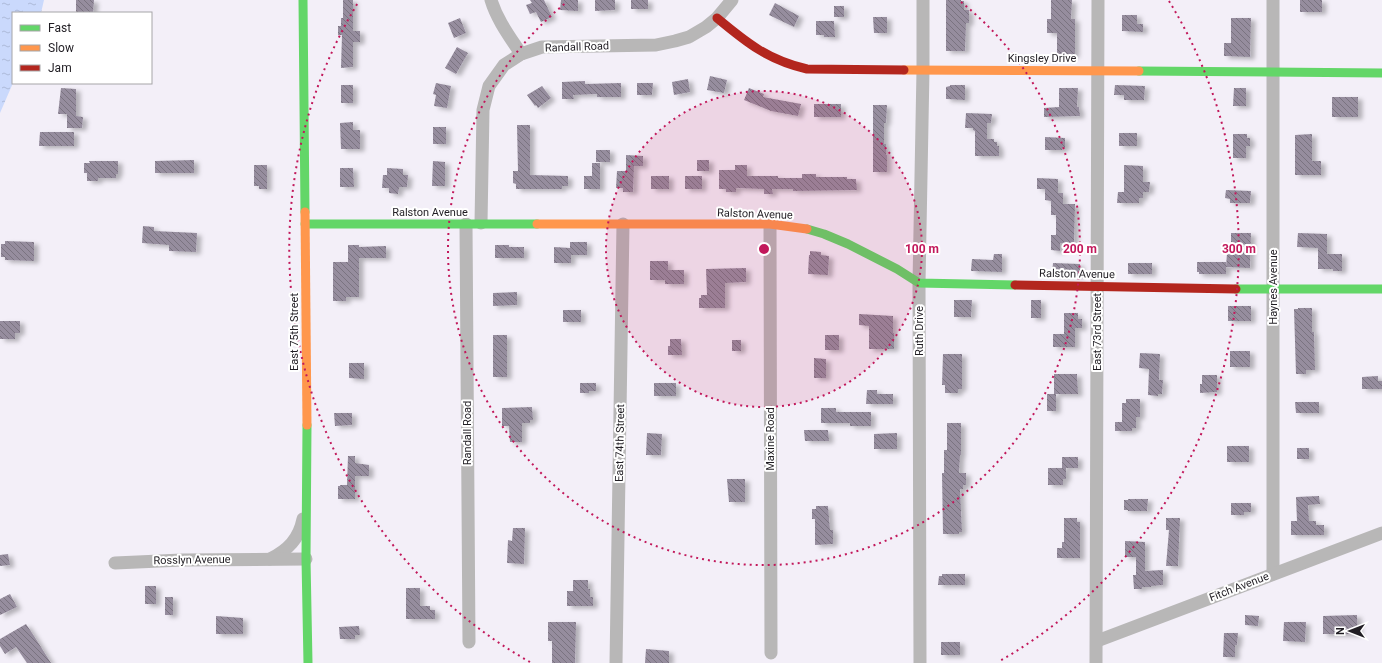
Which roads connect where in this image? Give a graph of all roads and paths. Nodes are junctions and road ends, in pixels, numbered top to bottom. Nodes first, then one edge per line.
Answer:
1 (303, 0) edge
2 (491, 0) edge
3 (732, 0) edge
4 (923, 0) edge
5 (1098, 0) edge
6 (1273, 0) edge
7 (717, 18) junction
8 (521, 54) junction
9 (923, 70) junction
10 (1097, 70) junction
11 (1273, 72) junction
12 (1382, 73) edge
13 (481, 223) junction
14 (305, 224) junction
15 (466, 224) junction
16 (623, 224) junction
17 (770, 224) junction
18 (919, 283) junction
19 (1097, 286) junction
20 (1382, 289) edge
21 (1273, 290) junction
22 (306, 504) junction
23 (1382, 533) edge
24 (306, 559) junction
25 (268, 560) junction
26 (115, 562) dead end
27 (1273, 574) junction
28 (1097, 641) junction
29 (469, 642) dead end
30 (771, 653) dead end
31 (308, 663) edge
32 (616, 663) edge
33 (920, 663) edge
34 (1096, 663) edge

1 - 14 street, East 75th Street
2 - 8 street
3 - 7 street, Randall Road
4 - 9 street, Ruth Drive
5 - 10 street, East 73rd Street
6 - 11 street, Haynes Avenue
7 - 8 street, Randall Road
7 - 9 street, Kingsley Drive
8 - 13 street, Randall Road
9 - 10 street, Kingsley Drive
9 - 18 street, Ruth Drive
10 - 11 street, Kingsley Drive
10 - 19 street, East 73rd Street
11 - 12 street, Kingsley Drive
11 - 21 street, Haynes Avenue
13 - 15 street, Ralston Avenue
13 - 16 street, Ralston Avenue
14 - 15 street, Ralston Avenue
14 - 22 street, East 75th Street
15 - 29 street, Randall Road
16 - 17 street, Ralston Avenue
16 - 32 street, East 74th Street
17 - 18 street, Ralston Avenue
17 - 30 street, Maxine Road
18 - 19 street, Ralston Avenue
18 - 33 street, Ruth Drive
19 - 21 street, Ralston Avenue
19 - 28 street, East 73rd Street
20 - 21 street, Ralston Avenue
21 - 27 street, Haynes Avenue
22 - 24 street, East 75th Street
22 - 25 street
23 - 27 street, Fitch Avenue
24 - 25 street, Rosslyn Avenue
24 - 31 street, East 75th Street
25 - 26 street, Rosslyn Avenue
27 - 28 street, Fitch Avenue
28 - 34 street, East 73rd Street

